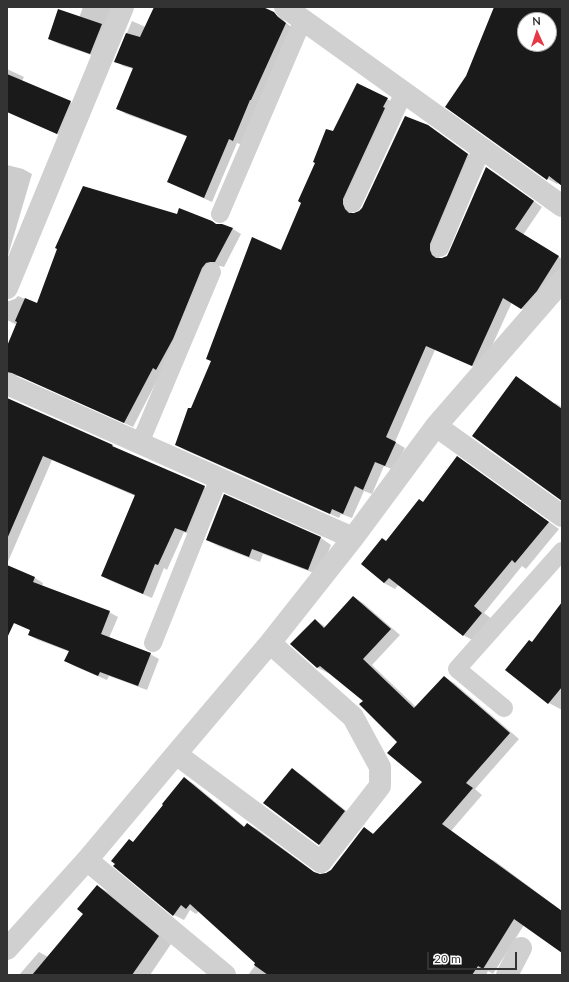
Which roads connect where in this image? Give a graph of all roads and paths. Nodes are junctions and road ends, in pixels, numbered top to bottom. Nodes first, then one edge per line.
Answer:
1 (123, 7) edge
2 (285, 7) edge
3 (304, 20) junction
4 (404, 92) junction
5 (482, 148) junction
6 (353, 203) dead end
7 (562, 206) edge
8 (220, 214) dead end
9 (440, 248) dead end
10 (212, 272) dead end
11 (562, 281) edge
12 (7, 288) edge
13 (7, 384) edge
14 (436, 426) junction
15 (140, 443) junction
16 (219, 478) junction
17 (562, 516) edge
18 (353, 538) junction
19 (562, 551) edge
20 (153, 642) dead end
21 (270, 643) junction
22 (504, 708) dead end
23 (176, 754) junction
24 (88, 860) junction
25 (521, 948) dead end
26 (7, 949) edge
27 (225, 975) edge
28 (507, 975) edge

1 - 12 street
2 - 3 street
3 - 4 street
3 - 8 lane
4 - 5 street
4 - 6 lane
5 - 7 street
5 - 9 lane
10 - 15 lane
11 - 14 street
13 - 15 street
14 - 17 street
14 - 18 street
15 - 16 street
16 - 18 street
16 - 20 lane
18 - 21 street
19 - 22 lane
21 - 23 street
21 - 23 street
23 - 24 street
24 - 26 street
24 - 27 street
25 - 28 street

